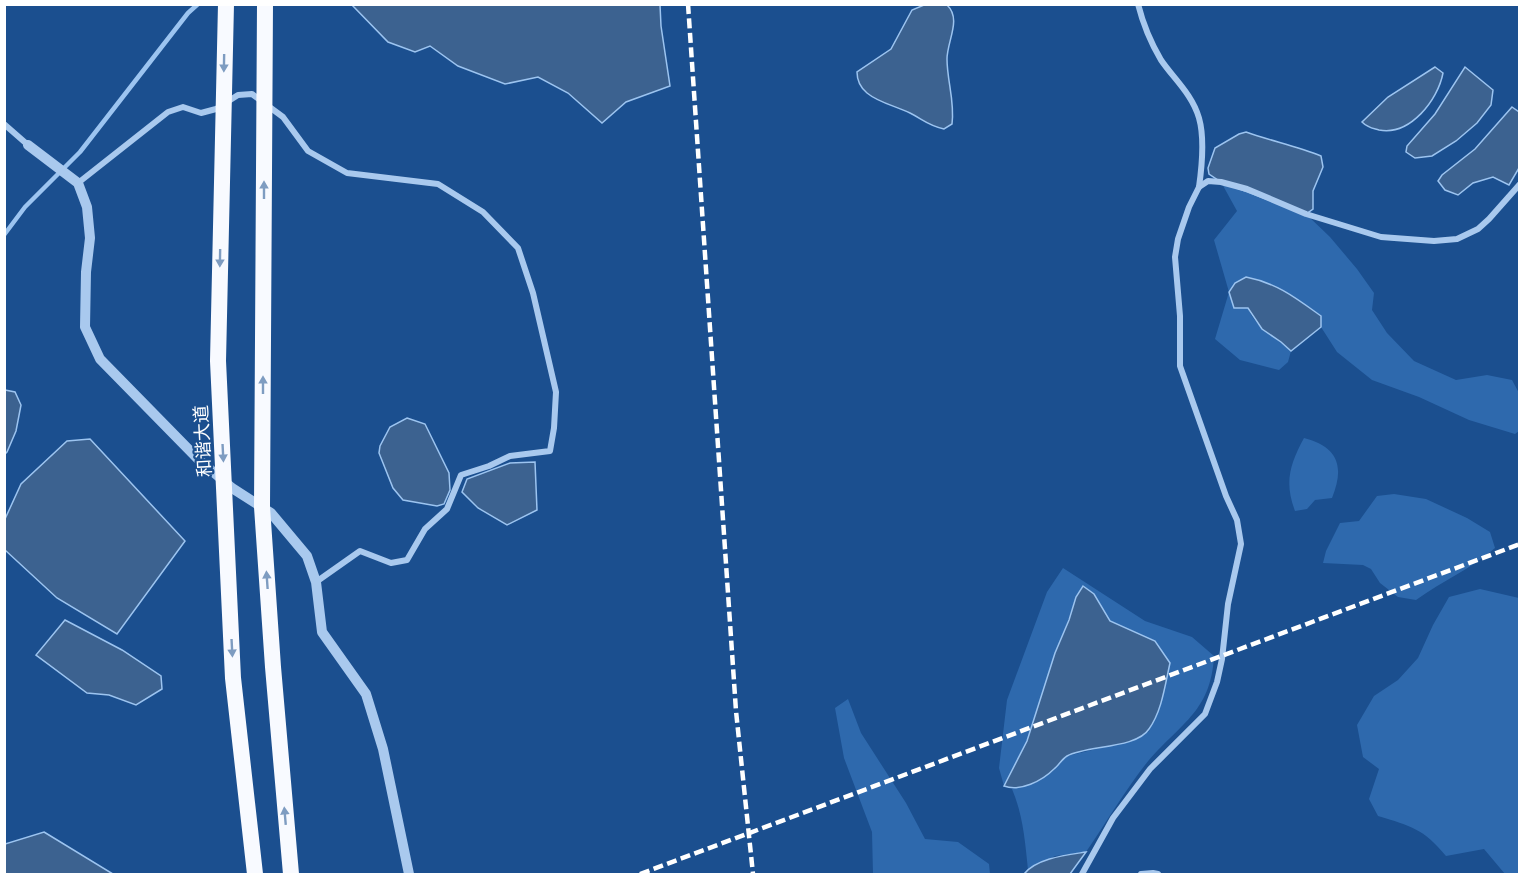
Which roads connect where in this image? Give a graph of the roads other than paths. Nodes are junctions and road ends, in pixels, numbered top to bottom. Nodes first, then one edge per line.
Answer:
1 (225, 4) edge
2 (265, 4) edge
3 (1138, 4) edge
4 (265, 104) junction
5 (4, 124) edge
6 (28, 146) joint
7 (78, 183) junction
8 (1520, 184) edge
9 (1199, 187) junction
10 (262, 507) junction
11 (316, 582) junction
12 (255, 874) edge
13 (291, 874) edge
14 (409, 874) edge
15 (1082, 874) edge
16 (1141, 874) edge
17 (1158, 874) edge

1 -> 12 highway, 和谐大道
2 - 4 highway
3 - 9 street
4 - 7 street
10 -> 4 highway
4 - 11 street
5 - 6 street
6 - 7 street
7 - 10 street
8 - 9 street
9 - 15 street
10 - 11 street
13 -> 10 highway
11 - 14 street
16 - 17 street

